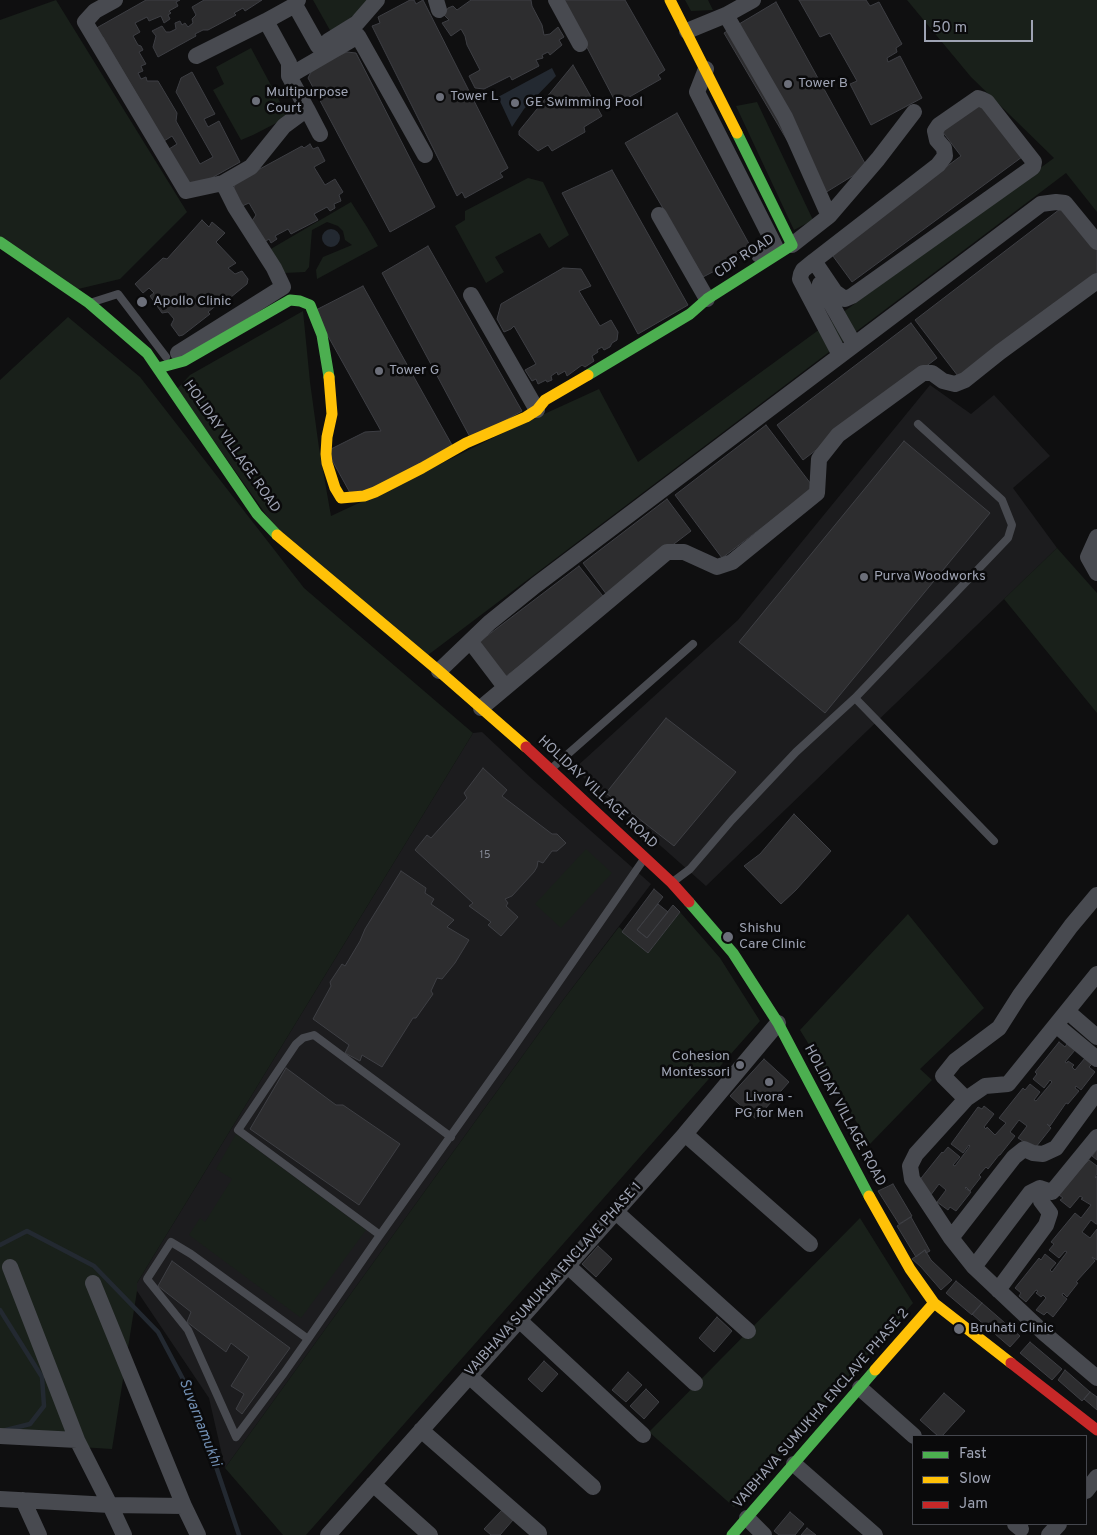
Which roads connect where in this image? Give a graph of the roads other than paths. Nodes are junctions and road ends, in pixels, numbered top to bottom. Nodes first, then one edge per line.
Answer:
1 (115, 0) edge
2 (377, 0) edge
3 (556, 0) edge
4 (670, 0) edge
5 (753, 0) edge
6 (296, 2) edge
7 (726, 15) junction
8 (266, 22) junction
9 (687, 31) junction
10 (580, 44) dead end
11 (318, 46) junction
12 (196, 56) dead end
13 (289, 69) junction
14 (706, 69) junction
15 (307, 109) junction
16 (914, 112) dead end
17 (320, 134) dead end
18 (425, 155) dead end
19 (223, 183) junction
20 (660, 215) dead end
21 (829, 216) junction
22 (0, 242) edge
23 (1097, 242) edge
24 (792, 245) junction
25 (811, 263) junction
26 (1097, 281) edge
27 (471, 295) dead end
28 (707, 299) junction
29 (89, 303) junction
30 (854, 344) junction
31 (840, 355) junction
32 (159, 362) junction
33 (537, 410) junction
34 (918, 424) dead end
35 (1097, 537) edge
36 (1097, 573) edge
37 (470, 641) junction
38 (693, 644) dead end
39 (439, 671) junction
40 (505, 687) junction
41 (855, 698) junction
42 (480, 708) junction
43 (551, 769) junction
44 (994, 840) dead end
45 (645, 857) junction
46 (672, 883) junction
47 (1097, 895) edge
48 (1097, 974) edge
49 (1067, 1011) junction
50 (778, 1023) junction
51 (1056, 1025) junction
52 (1097, 1037) edge
53 (1097, 1059) edge
54 (1097, 1092) edge
55 (966, 1099) junction
56 (685, 1134) junction
57 (1097, 1136) edge
58 (451, 1137) junction
59 (1040, 1188) junction
60 (616, 1212) junction
61 (380, 1235) junction
62 (950, 1238) junction
63 (810, 1244) dead end
64 (568, 1266) junction
65 (10, 1267) dead end
66 (974, 1267) junction
67 (93, 1283) dead end
68 (998, 1290) junction
69 (934, 1303) junction
70 (519, 1320) junction
71 (748, 1331) dead end
72 (308, 1339) junction
73 (469, 1376) junction
74 (1097, 1378) edge
75 (695, 1383) dead end
76 (860, 1388) junction
77 (421, 1430) junction
78 (1097, 1430) edge
79 (913, 1435) edge
80 (0, 1436) edge
81 (643, 1436) dead end
82 (77, 1440) junction
83 (794, 1464) junction
84 (1097, 1477) edge
85 (373, 1484) junction
86 (593, 1487) dead end
87 (1087, 1490) edge
88 (0, 1499) edge
89 (23, 1500) junction
90 (110, 1505) junction
91 (184, 1506) junction
92 (747, 1518) junction
93 (1058, 1525) edge
94 (540, 1533) dead end
95 (39, 1535) edge
96 (124, 1535) edge
97 (198, 1535) edge
98 (328, 1535) edge
99 (430, 1535) edge
100 (732, 1535) edge
101 (764, 1535) edge
102 (875, 1535) edge
103 (1049, 1535) edge

1 - 19 street
2 - 11 street
3 - 10 street
4 - 9 street, CDP ROAD
5 - 7 street
6 - 8 street
6 - 11 street
7 - 9 street
7 - 21 street
8 - 12 street
8 - 13 street
9 - 14 street, CDP ROAD
11 - 13 street
13 - 15 street
13 - 18 street
14 - 24 street, CDP ROAD
14 - 28 street
15 - 17 street
15 - 19 street
16 - 21 street
19 - 32 street
20 - 28 street
21 - 24 street
22 - 29 street, HOLIDAY VILLAGE ROAD
23 - 30 street
24 - 28 street, CDP ROAD
25 - 25 street
25 - 30 street
25 - 31 street
26 - 40 street
27 - 33 street
28 - 33 street, CDP ROAD
29 - 32 street, HOLIDAY VILLAGE ROAD
29 - 32 lane
30 - 31 street
31 - 37 street
32 - 33 street, CDP ROAD
32 - 39 street, HOLIDAY VILLAGE ROAD
34 - 41 lane
35 - 36 street
37 - 39 street
37 - 40 street
38 - 43 lane
39 - 42 street, HOLIDAY VILLAGE ROAD
40 - 42 street
41 - 44 lane
41 - 46 lane
42 - 43 street, HOLIDAY VILLAGE ROAD
43 - 45 street, HOLIDAY VILLAGE ROAD
45 - 46 street, HOLIDAY VILLAGE ROAD
45 - 58 lane
46 - 50 street, HOLIDAY VILLAGE ROAD
47 - 55 street
48 - 49 street
49 - 51 street
49 - 52 street
50 - 56 street, VAIBHAVA SUMUKHA ENCLAVE PHASE 1
50 - 69 street, HOLIDAY VILLAGE ROAD
51 - 53 street
51 - 55 street
54 - 62 street
55 - 62 street
56 - 60 street, VAIBHAVA SUMUKHA ENCLAVE PHASE 1
56 - 63 street
57 - 59 street
58 - 61 lane
58 - 61 lane
59 - 66 street
59 - 68 street
60 - 64 street, VAIBHAVA SUMUKHA ENCLAVE PHASE 1
60 - 71 street
61 - 72 lane
62 - 66 street
64 - 70 street, VAIBHAVA SUMUKHA ENCLAVE PHASE 1
64 - 75 street
65 - 82 street
66 - 68 street
67 - 91 street
68 - 74 street
69 - 76 street, VAIBHAVA SUMUKHA ENCLAVE PHASE 2
69 - 78 street, HOLIDAY VILLAGE ROAD
70 - 73 street, VAIBHAVA SUMUKHA ENCLAVE PHASE 1
70 - 81 street
72 - 72 lane
73 - 77 street, VAIBHAVA SUMUKHA ENCLAVE PHASE 1
73 - 86 street
76 - 79 street
76 - 83 street, VAIBHAVA SUMUKHA ENCLAVE PHASE 2
77 - 85 street, VAIBHAVA SUMUKHA ENCLAVE PHASE 1
77 - 94 street
80 - 82 street
82 - 90 street
83 - 92 street, VAIBHAVA SUMUKHA ENCLAVE PHASE 2
83 - 102 street
84 - 87 street
85 - 98 street, VAIBHAVA SUMUKHA ENCLAVE PHASE 1
85 - 99 street
88 - 89 street
89 - 90 street
89 - 95 street
90 - 91 street
90 - 96 street
91 - 97 street
92 - 100 street, VAIBHAVA SUMUKHA ENCLAVE PHASE 2
92 - 101 street
93 - 103 street

